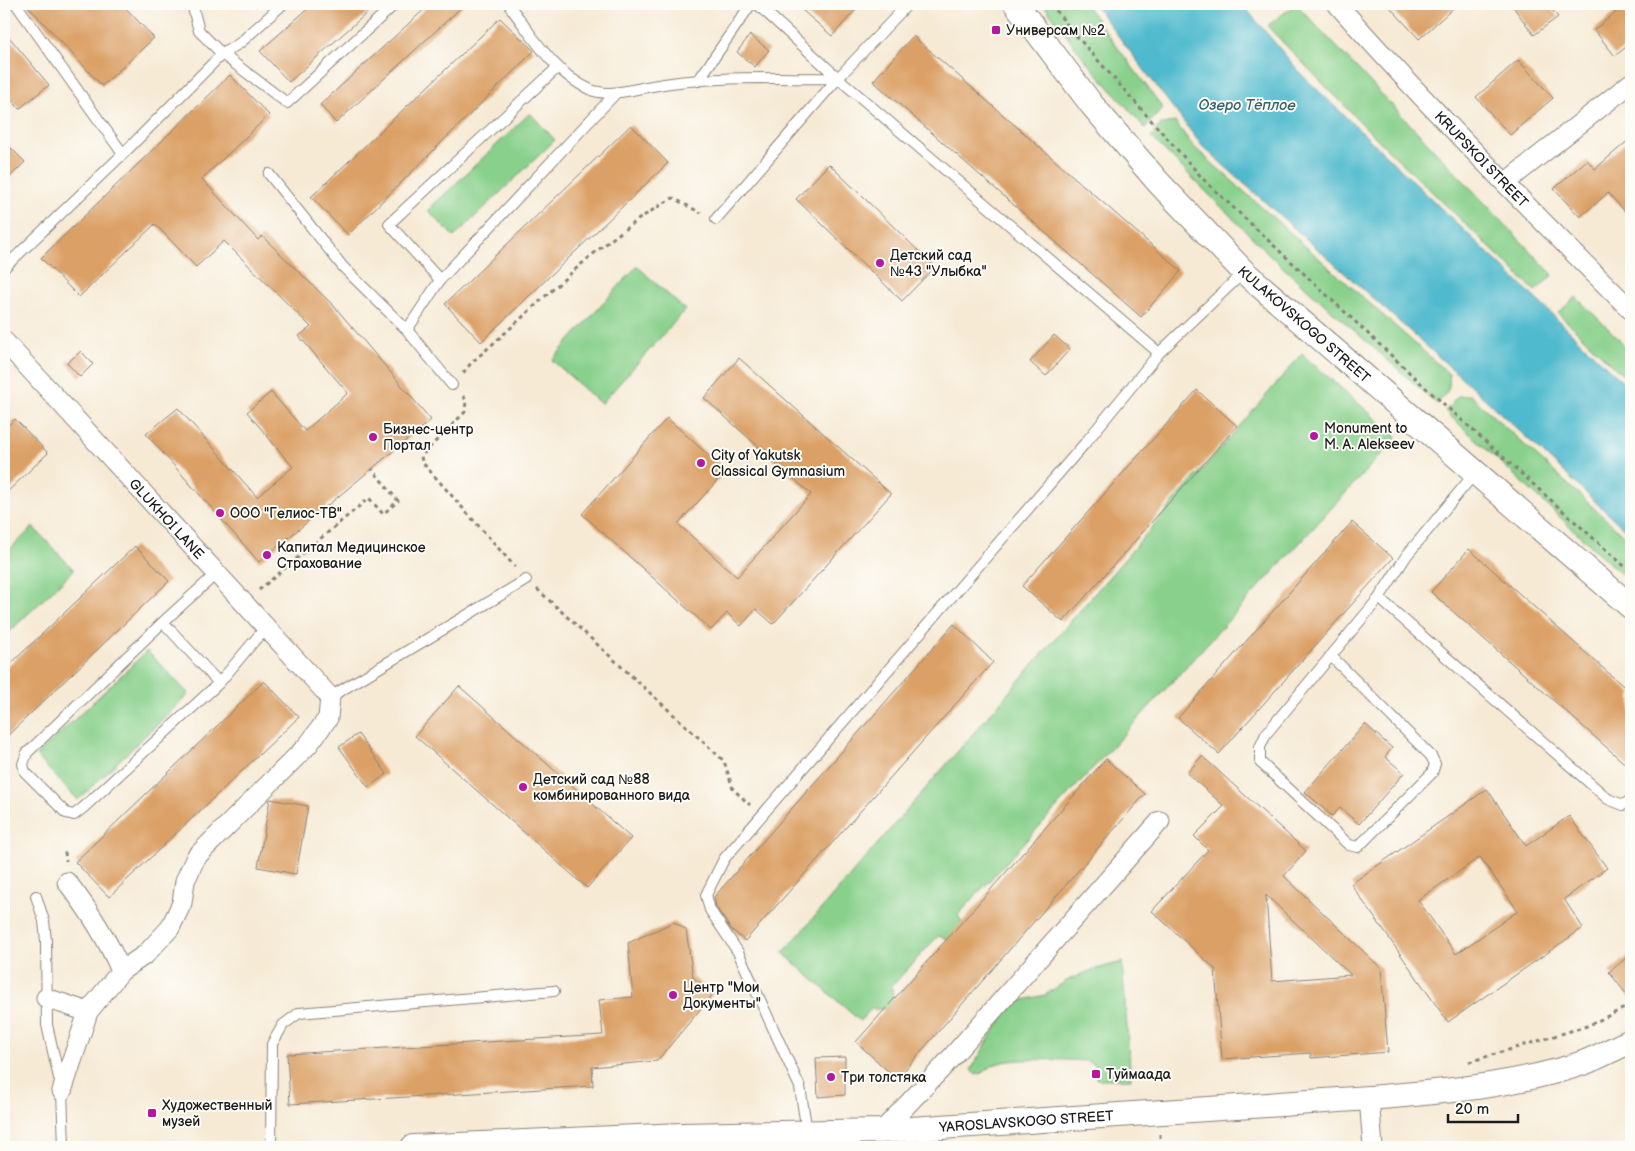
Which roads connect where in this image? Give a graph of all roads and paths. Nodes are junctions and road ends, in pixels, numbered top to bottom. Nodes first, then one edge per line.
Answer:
1 (16, 4) edge
2 (192, 4) edge
3 (283, 4) edge
4 (395, 4) edge
5 (511, 4) edge
6 (751, 4) edge
7 (757, 4) edge
8 (908, 4) edge
9 (1016, 4) edge
10 (1051, 4) edge
11 (1337, 4) edge
12 (222, 54) junction
13 (556, 68) junction
14 (838, 78) junction
15 (698, 81) junction
16 (1631, 83) edge
17 (616, 92) junction
18 (123, 154) junction
19 (269, 174) dead end
20 (1505, 183) junction
21 (716, 219) joint
22 (4, 268) edge
23 (1244, 272) junction
24 (440, 280) junction
25 (1631, 310) edge
26 (407, 330) junction
27 (4, 341) edge
28 (1159, 353) junction
29 (452, 385) junction
30 (372, 469) dead end
31 (1475, 473) junction
32 (1631, 572) edge
33 (217, 573) junction
34 (526, 580) junction
35 (256, 592) dead end
36 (1379, 598) junction
37 (1631, 607) edge
38 (163, 622) junction
39 (266, 627) junction
40 (1331, 656) junction
41 (219, 682) junction
42 (330, 697) junction
43 (1631, 800) edge
44 (761, 816) junction
45 (1160, 821) dead end
46 (67, 882) dead end
47 (36, 896) dead end
48 (121, 971) junction
49 (554, 991) dead end
50 (46, 998) junction
51 (1631, 1006) edge
52 (88, 1012) junction
53 (1631, 1041) edge
54 (1464, 1064) dead end
55 (62, 1091) junction
56 (1369, 1098) junction
57 (882, 1131) junction
58 (807, 1132) junction
59 (850, 1139) edge
60 (683, 1141) edge
61 (64, 1147) edge
62 (271, 1147) edge
63 (413, 1147) edge
64 (1374, 1147) edge

1 - 18 lane
2 - 12 lane
3 - 12 lane
4 - 12 lane
5 - 13 lane
6 - 15 lane
7 - 14 lane
8 - 14 lane
9 - 23 street, KULAKOVSKOGO STREET
10 - 32 path
11 - 20 street, KRUPSKOI STREET
12 - 18 lane
13 - 17 lane
13 - 24 lane
14 - 15 lane
14 - 21 lane
14 - 28 lane
15 - 17 lane
16 - 20 street
17 - 24 lane
18 - 22 lane
19 - 26 lane
20 - 25 street, KRUPSKOI STREET
21 - 29 path
23 - 28 lane
23 - 31 street, KULAKOVSKOGO STREET
24 - 26 lane
26 - 29 lane
27 - 33 street, GLUKHOI LANE
28 - 44 lane
29 - 34 path
30 - 35 path
31 - 36 lane
31 - 37 street, KULAKOVSKOGO STREET
33 - 38 lane
33 - 39 street, GLUKHOI LANE
34 - 42 lane
34 - 44 path
36 - 40 lane
36 - 43 lane
38 - 41 lane
38 - 41 lane
39 - 41 lane
39 - 42 street, GLUKHOI LANE
40 - 40 lane
42 - 48 street
44 - 58 lane
45 - 57 street
46 - 48 street
47 - 50 lane
48 - 52 street
49 - 62 lane
50 - 52 street
50 - 55 lane
51 - 54 path
52 - 55 street
53 - 56 street, YAROSLAVSKOGO STREET
55 - 61 lane
56 - 57 street, YAROSLAVSKOGO STREET
56 - 64 street
57 - 59 street, YAROSLAVSKOGO STREET
58 - 59 street, YAROSLAVSKOGO STREET
58 - 60 street, YAROSLAVSKOGO STREET
60 - 63 street, YAROSLAVSKOGO STREET

